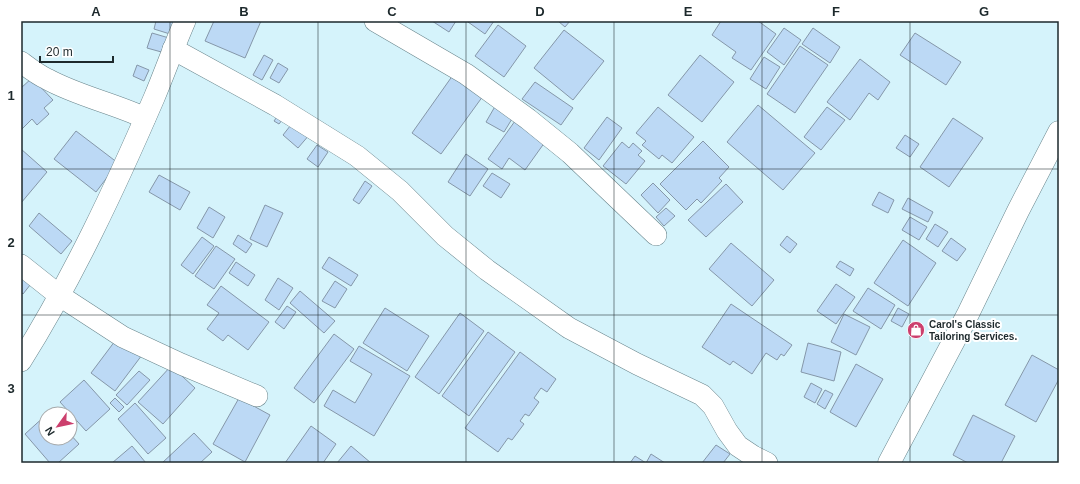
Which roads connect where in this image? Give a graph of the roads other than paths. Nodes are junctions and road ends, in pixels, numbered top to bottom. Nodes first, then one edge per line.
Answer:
1 (184, 21) edge
2 (375, 21) edge
3 (173, 49) junction
4 (21, 62) edge
5 (145, 118) junction
6 (1059, 132) edge
7 (656, 235) dead end
8 (21, 265) edge
9 (60, 296) junction
10 (21, 361) edge
11 (257, 396) dead end
12 (767, 463) edge
13 (889, 463) edge

1 - 3 street
2 - 7 street
3 - 5 street
3 - 12 street
4 - 5 street
5 - 9 street
6 - 13 street
8 - 9 street
9 - 10 street
9 - 11 street

